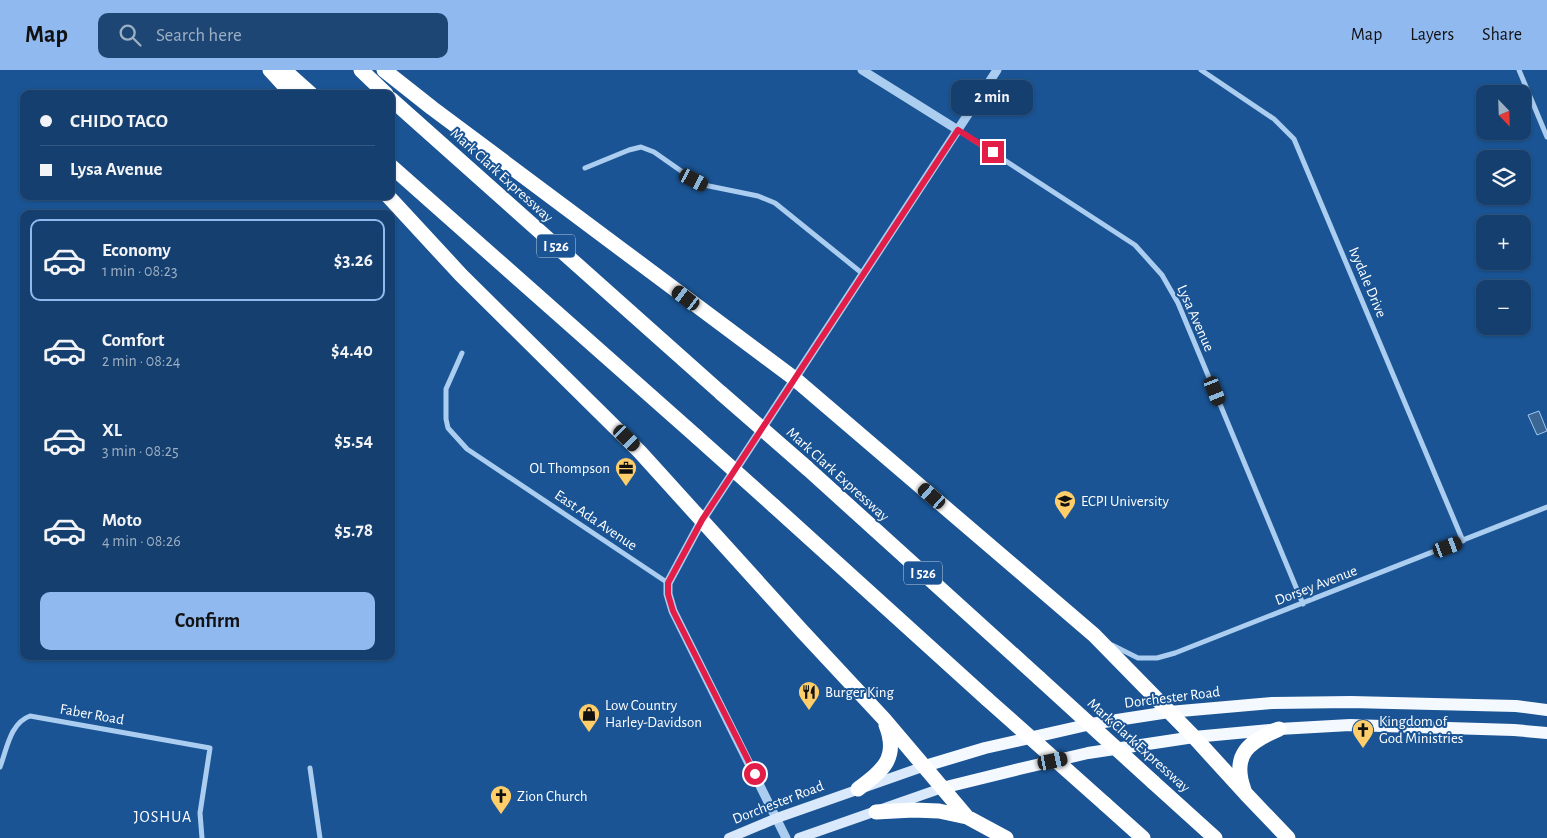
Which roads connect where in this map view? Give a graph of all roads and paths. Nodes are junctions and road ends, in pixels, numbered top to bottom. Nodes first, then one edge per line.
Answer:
1 (270, 70) edge
2 (284, 70) edge
3 (361, 70) edge
4 (384, 70) edge
5 (862, 70) edge
6 (997, 70) edge
7 (1201, 70) edge
8 (1519, 70) edge
9 (288, 90) edge
10 (306, 90) edge
11 (382, 90) edge
12 (395, 103) edge
13 (958, 130) junction
14 (1547, 138) edge
15 (585, 168) dead end
16 (395, 170) edge
17 (392, 200) edge
18 (863, 274) junction
19 (462, 353) dead end
20 (794, 379) junction
21 (1547, 507) edge
22 (702, 520) junction
23 (1463, 541) junction
24 (668, 583) junction
25 (1303, 604) junction
26 (1094, 635) junction
27 (1547, 710) edge
28 (1169, 712) junction
29 (884, 718) junction
30 (1279, 729) junction
31 (1547, 733) edge
32 (1194, 737) junction
33 (0, 766) edge
34 (925, 766) junction
35 (310, 768) dead end
36 (942, 788) junction
37 (858, 789) junction
38 (1246, 794) junction
39 (876, 812) junction
40 (967, 817) junction
41 (777, 818) junction
42 (202, 838) edge
43 (320, 838) edge
44 (729, 838) edge
45 (786, 838) edge
46 (799, 838) edge
47 (1006, 838) edge
48 (1143, 838) edge
49 (1214, 838) edge
50 (1288, 838) edge

1 - 9 highway
2 - 10 highway
3 - 11 highway
4 - 20 highway
5 - 13 street
6 - 13 street
7 - 23 street, Ivydale Drive
8 - 14 street
12 - 49 highway, Mark Clark Expressway / I 526, bridge
13 - 18 street
13 - 25 street, Lysa Avenue
15 - 18 street
16 - 48 highway, bridge
17 - 22 highway
18 - 20 street
19 - 24 street, East Ada Avenue
20 - 22 street
20 - 26 highway
21 - 23 street, Dorsey Avenue
22 - 24 street
22 - 29 highway
23 - 25 street, Dorsey Avenue
24 - 41 street
25 - 26 street, Dorsey Avenue
26 - 28 highway
27 - 28 main road, Dorchester Road
28 - 32 highway
28 - 34 main road, Dorchester Road
29 - 34 highway
29 - 37 highway
30 - 31 main road
30 - 32 main road
30 - 38 highway
32 - 36 main road
32 - 38 highway
33 - 42 street, Faber Road
34 - 36 highway
34 - 37 main road, Dorchester Road
35 - 43 street
36 - 39 main road
36 - 40 highway
37 - 41 main road, Dorchester Road
38 - 50 highway
39 - 40 highway
39 - 46 main road
40 - 47 highway
41 - 44 main road, Dorchester Road
41 - 45 street

